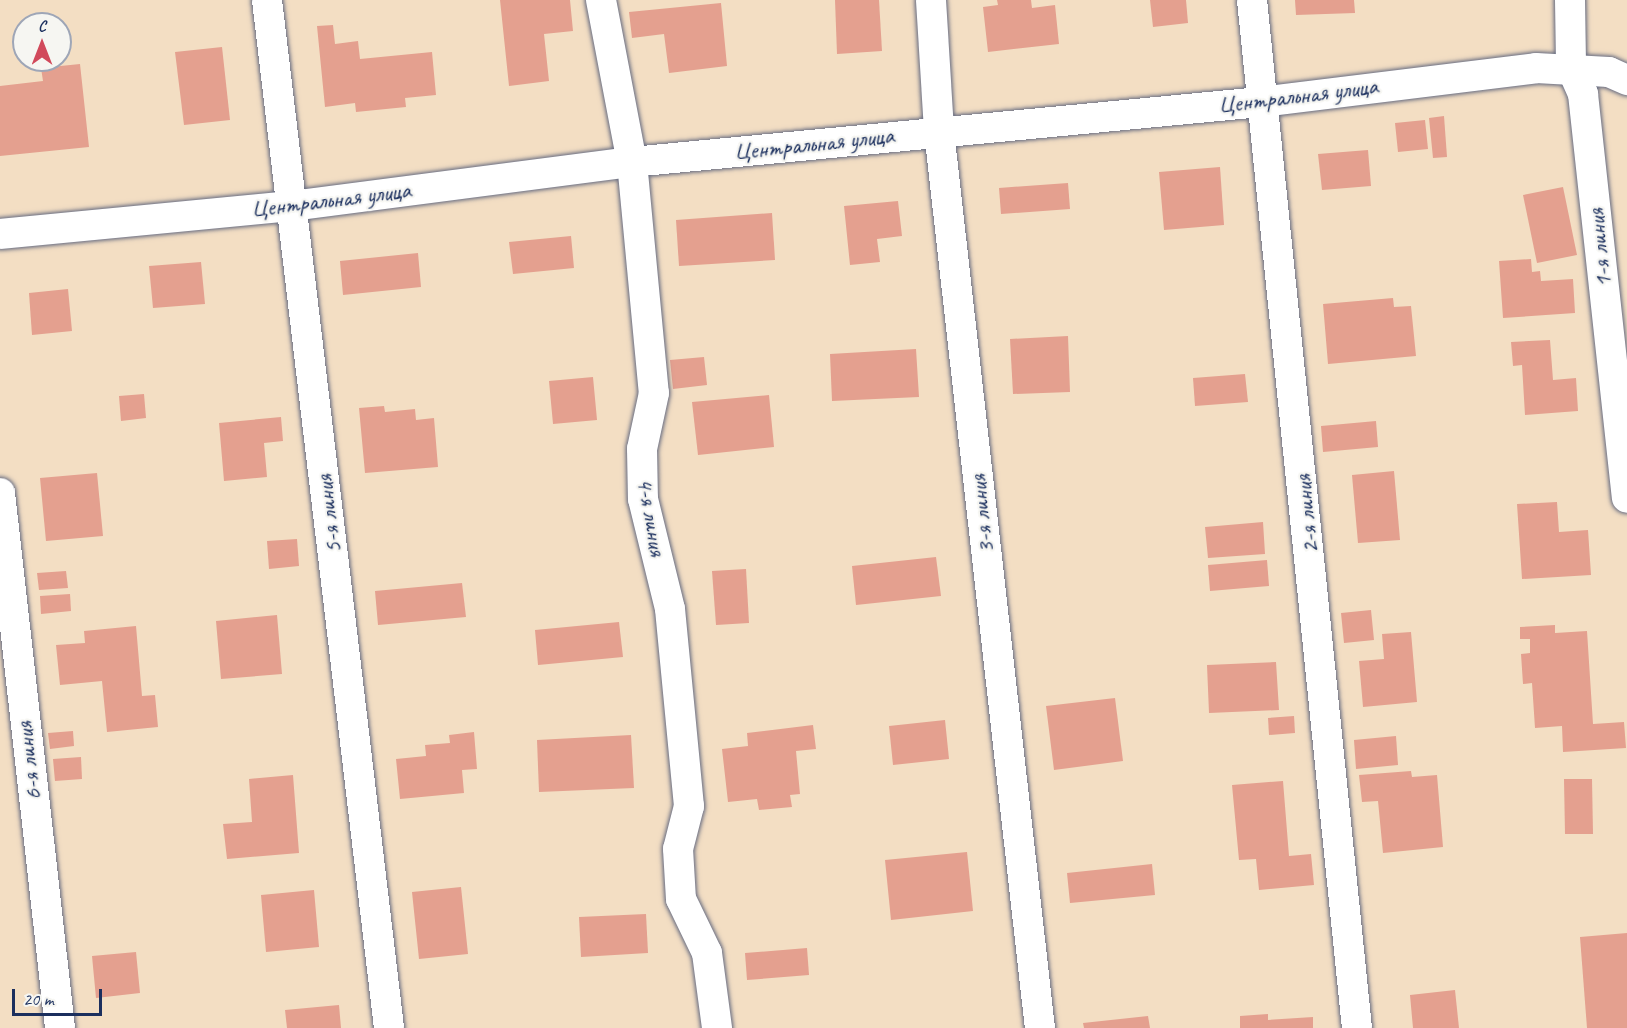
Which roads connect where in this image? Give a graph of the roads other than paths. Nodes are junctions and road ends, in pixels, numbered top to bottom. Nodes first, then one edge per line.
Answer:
1 (267, 0) edge
2 (601, 0) edge
3 (931, 0) edge
4 (1252, 0) edge
5 (1570, 0) edge
6 (1571, 67) junction
7 (1627, 80) edge
8 (1261, 102) junction
9 (939, 131) junction
10 (632, 162) junction
11 (292, 206) junction
12 (0, 234) edge
13 (0, 493) edge
14 (1627, 498) edge
15 (60, 1028) edge
16 (389, 1028) edge
17 (717, 1028) edge
18 (1040, 1028) edge
19 (1357, 1028) edge

1 - 11 street, 5-я линия
2 - 10 street, 4-я линия
3 - 9 street, 3-я линия
4 - 8 street, 2-я линия
5 - 6 street, 1-я линия
6 - 7 street, Центральная улица
6 - 8 street, Центральная улица
6 - 14 street, 1-я линия
8 - 9 street, Центральная улица
8 - 19 street, 2-я линия
9 - 10 street, Центральная улица
9 - 18 street, 3-я линия
10 - 11 street, Центральная улица
10 - 17 street, 4-я линия
11 - 12 street, Центральная улица
11 - 16 street, 5-я линия
13 - 15 street, 6-я линия

